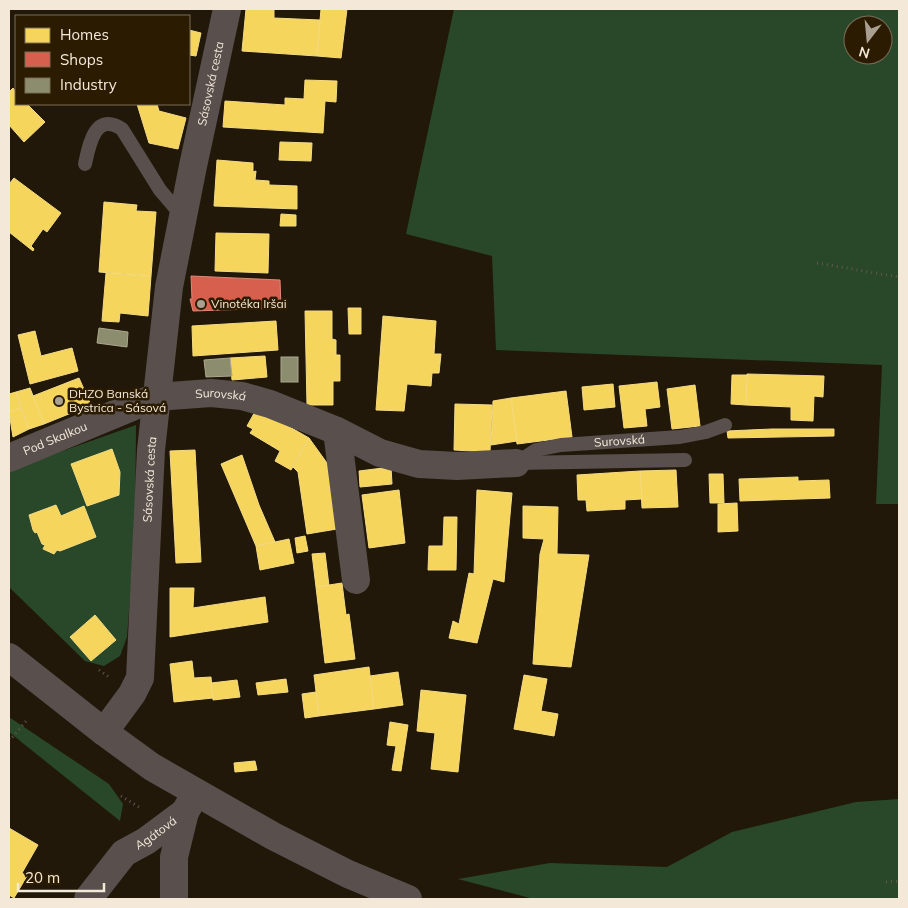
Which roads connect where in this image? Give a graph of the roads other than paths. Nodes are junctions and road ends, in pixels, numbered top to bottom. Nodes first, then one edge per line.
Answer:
1 (227, 9) edge
2 (85, 164) dead end
3 (183, 217) junction
4 (156, 397) junction
5 (725, 425) dead end
6 (337, 431) junction
7 (9, 458) edge
8 (685, 460) dead end
9 (516, 463) junction
10 (356, 580) dead end
11 (9, 657) edge
12 (104, 732) junction
13 (190, 803) junction
14 (88, 899) edge
15 (174, 899) edge
16 (408, 899) edge

1 - 3 street, Sásovská cesta
2 - 3 lane
3 - 4 street, Sásovská cesta
4 - 6 street, Surovská
4 - 7 street, Pod Skalkou
4 - 12 street, Sásovská cesta
5 - 9 lane, Surovská
6 - 9 street, Surovská
6 - 10 street
8 - 9 lane, Surovská
11 - 12 street
12 - 13 street
13 - 14 street, Agátová
13 - 15 street
13 - 16 street

